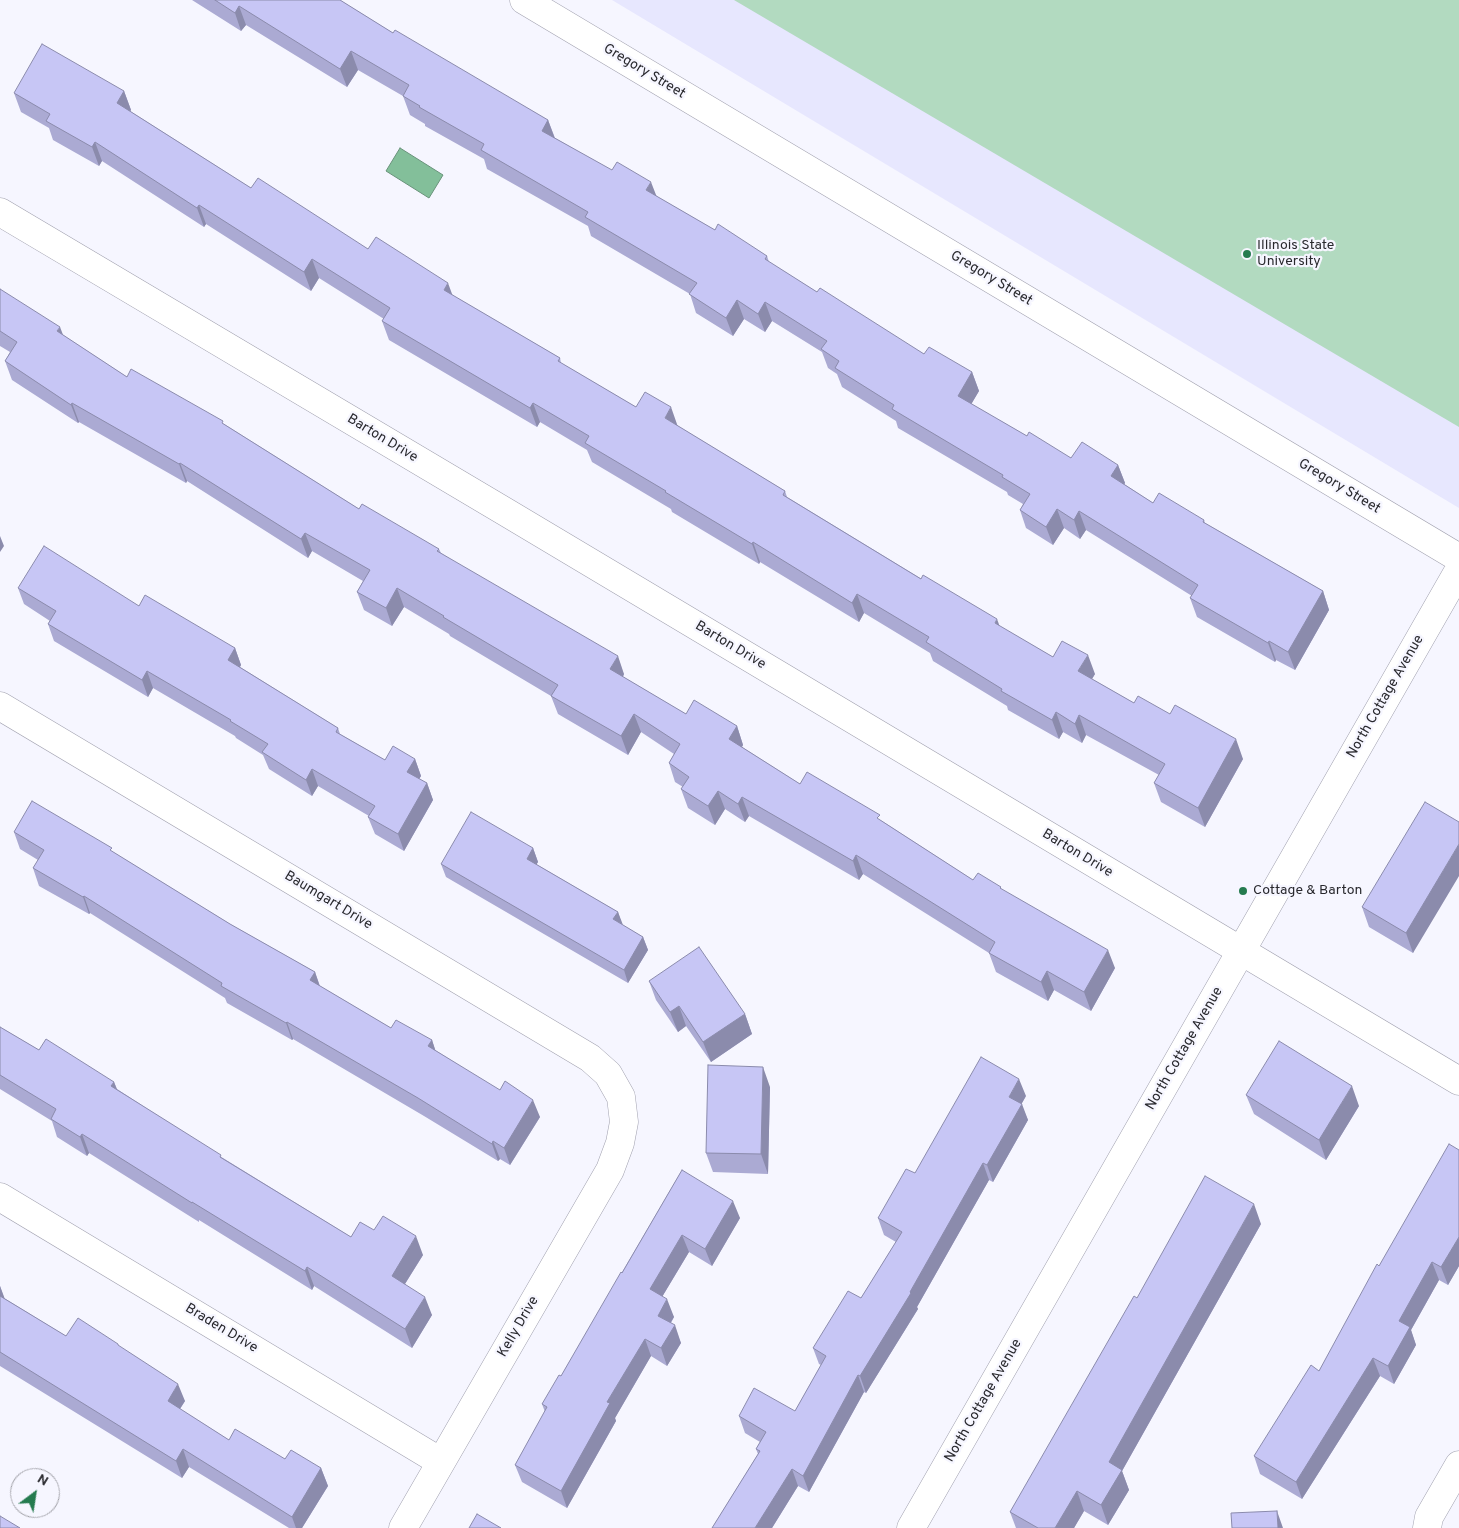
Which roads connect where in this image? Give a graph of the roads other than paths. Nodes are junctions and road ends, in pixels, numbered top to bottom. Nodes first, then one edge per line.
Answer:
1 (524, 0) edge
2 (0, 212) edge
3 (1459, 558) edge
4 (1459, 570) edge
5 (0, 706) edge
6 (1241, 952) junction
7 (1459, 1081) edge
8 (624, 1122) joint
9 (0, 1197) edge
10 (441, 1462) junction
11 (1459, 1465) edge
12 (403, 1528) edge
13 (911, 1528) edge
14 (1427, 1528) edge

1 - 3 street, Gregory Street
2 - 6 street, Barton Drive
4 - 6 street, North Cottage Avenue
5 - 8 street, Baumgart Drive
6 - 7 street, Barton Drive
6 - 13 street, North Cottage Avenue
8 - 10 street, Kelly Drive
9 - 10 street, Braden Drive
10 - 12 street, Kelly Drive
11 - 14 street

